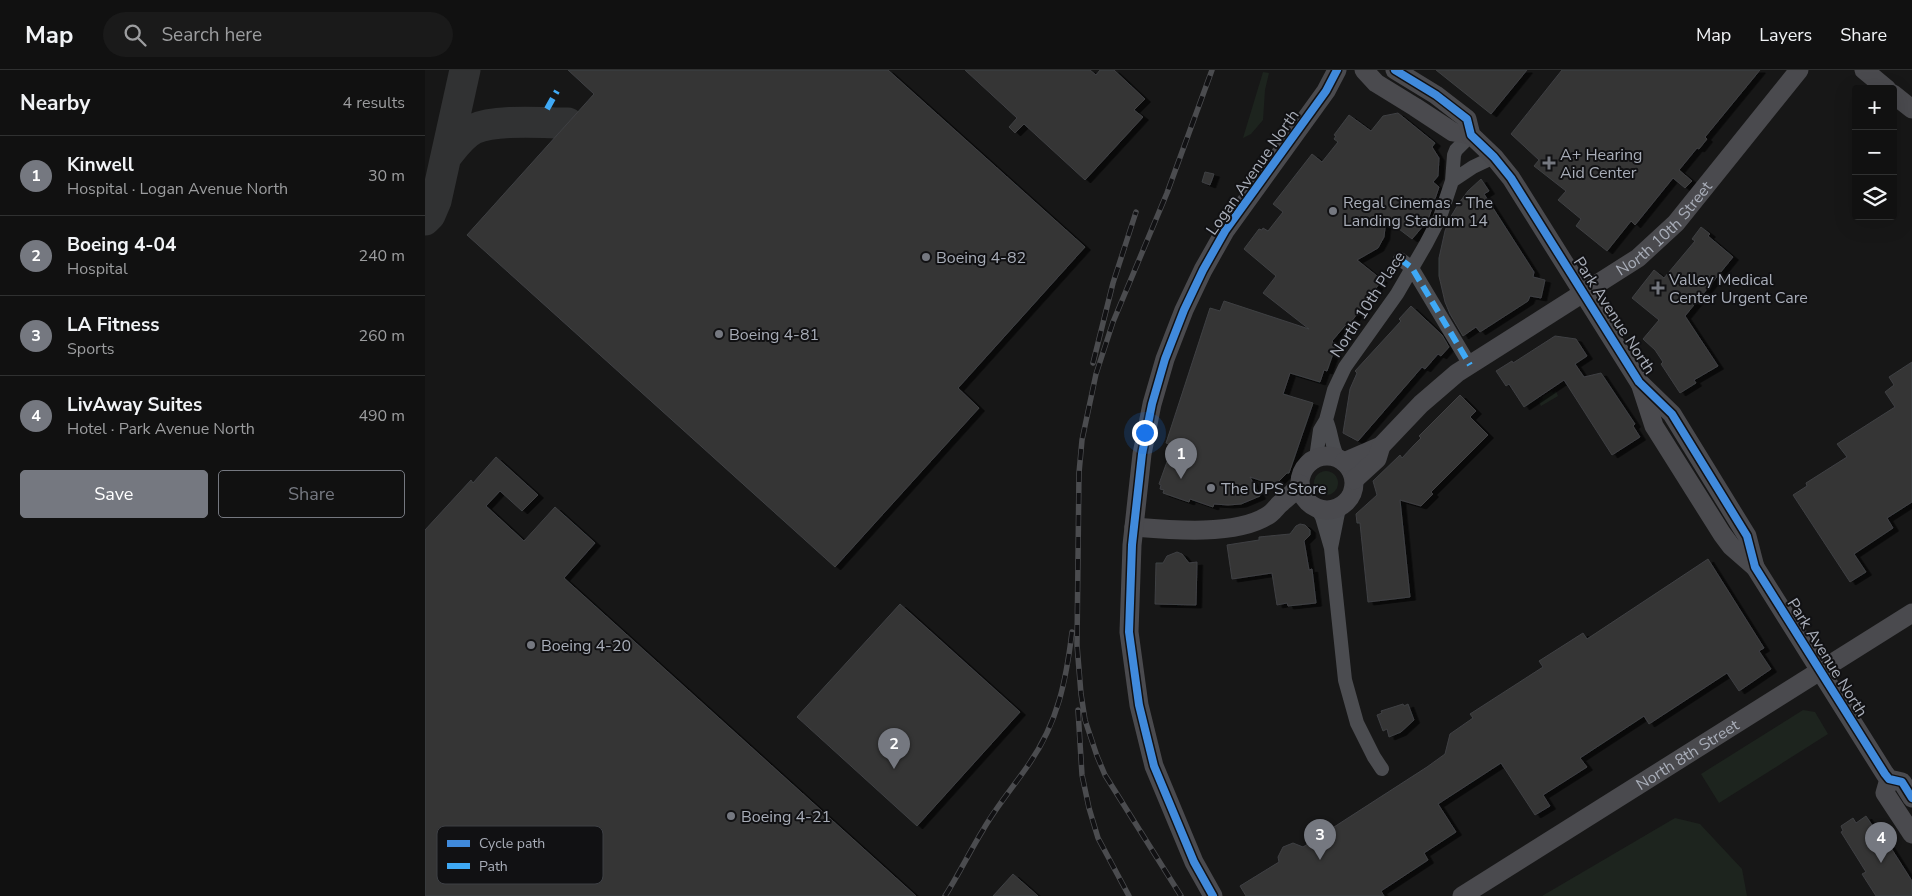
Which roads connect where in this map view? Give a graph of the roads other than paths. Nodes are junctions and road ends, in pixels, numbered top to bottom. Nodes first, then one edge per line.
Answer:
1 (1337, 70) edge
2 (1364, 70) edge
3 (1395, 70) edge
4 (1799, 70) edge
5 (1864, 70) edge
6 (1882, 85) edge
7 (1897, 97) edge
8 (1912, 109) edge
9 (1471, 135) junction
10 (1494, 157) junction
11 (1452, 181) junction
12 (1400, 259) dead end
13 (1412, 268) junction
14 (1583, 292) junction
15 (1470, 365) junction
16 (1326, 420) junction
17 (1381, 446) junction
18 (1316, 458) junction
19 (1341, 460) junction
20 (1354, 480) junction
21 (1300, 484) junction
22 (1343, 504) junction
23 (1314, 507) junction
24 (1269, 516) junction
25 (1134, 527) junction
26 (1331, 548) junction
27 (1912, 613) edge
28 (1820, 669) junction
29 (1382, 769) dead end
30 (1889, 780) junction
31 (1912, 798) edge
32 (1912, 834) edge
33 (1213, 896) edge
34 (1462, 896) edge

1 - 25 street, Logan Avenue North
2 - 9 street, Park Avenue North
3 - 9 street, Park Avenue North
4 - 14 street, North 10th Street
5 - 6 street
7 - 8 street
9 - 10 street, Park Avenue North
9 - 11 street, North 10th Place
10 - 11 street
10 - 14 street, Park Avenue North
11 - 13 street, North 10th Place
12 - 13 street
13 - 15 street
13 - 16 street, North 10th Place
14 - 15 street, North 10th Street
14 - 28 street, Park Avenue North
15 - 17 street, North 10th Street
16 - 18 street, North 10th Place
16 - 19 street
17 - 19 street, North 10th Street
17 - 20 street, North 10th Street
18 - 19 street
18 - 21 street
19 - 20 street
20 - 22 street
21 - 23 street
21 - 24 street
22 - 23 street
22 - 26 street
23 - 24 street
23 - 26 street
24 - 25 street
25 - 33 street, Logan Avenue North
26 - 29 street
27 - 28 street, North 8th Street
28 - 30 street, Park Avenue North
28 - 34 street, North 8th Street
30 - 31 street, Park Avenue North
30 - 32 street, Park Avenue North

